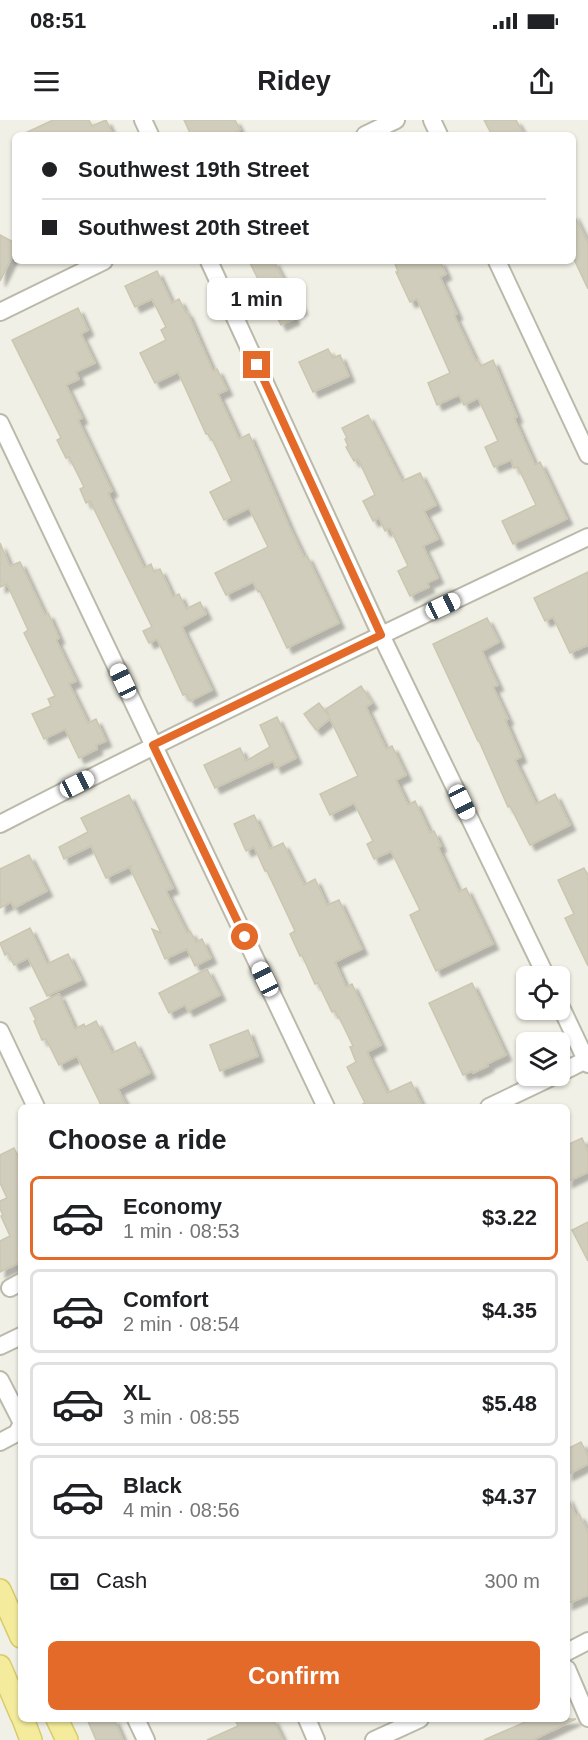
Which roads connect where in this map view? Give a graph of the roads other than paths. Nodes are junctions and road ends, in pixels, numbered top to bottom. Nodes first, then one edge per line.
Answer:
1 (396, 120) edge
2 (371, 132) edge
3 (98, 264) edge
4 (210, 264) edge
5 (498, 264) edge
6 (0, 312) edge
7 (0, 423) edge
8 (588, 456) edge
9 (588, 537) edge
10 (381, 635) junction
11 (153, 745) junction
12 (0, 824) edge
13 (541, 966) edge
14 (567, 1020) edge
15 (0, 1031) edge
16 (587, 1061) edge
17 (570, 1069) edge
18 (533, 1086) edge
19 (35, 1104) edge
20 (325, 1104) edge
21 (495, 1104) edge
22 (18, 1337) edge
23 (0, 1344) edge
24 (0, 1380) edge
25 (18, 1417) edge
26 (18, 1430) edge
27 (0, 1442) edge
28 (0, 1590) edge
29 (18, 1630) edge
30 (588, 1641) edge
31 (570, 1650) edge
32 (0, 1666) edge
33 (570, 1676) edge
34 (18, 1706) edge
35 (588, 1718) edge
36 (59, 1722) edge
37 (137, 1722) edge
38 (308, 1722) edge
39 (413, 1722) edge
40 (67, 1740) edge
41 (146, 1740) edge
42 (316, 1740) edge
43 (374, 1740) edge

1 - 2 street
3 - 6 street
4 - 10 street
5 - 8 street
7 - 11 street
9 - 10 street
10 - 11 street
10 - 13 street
11 - 12 street
11 - 20 street
14 - 16 street
15 - 19 street
16 - 17 street
18 - 21 street
22 - 23 street
24 - 25 street
26 - 27 street
28 - 29 main road
30 - 31 street
32 - 34 main road
33 - 35 street
36 - 40 main road
37 - 41 street
38 - 42 street
39 - 43 street

